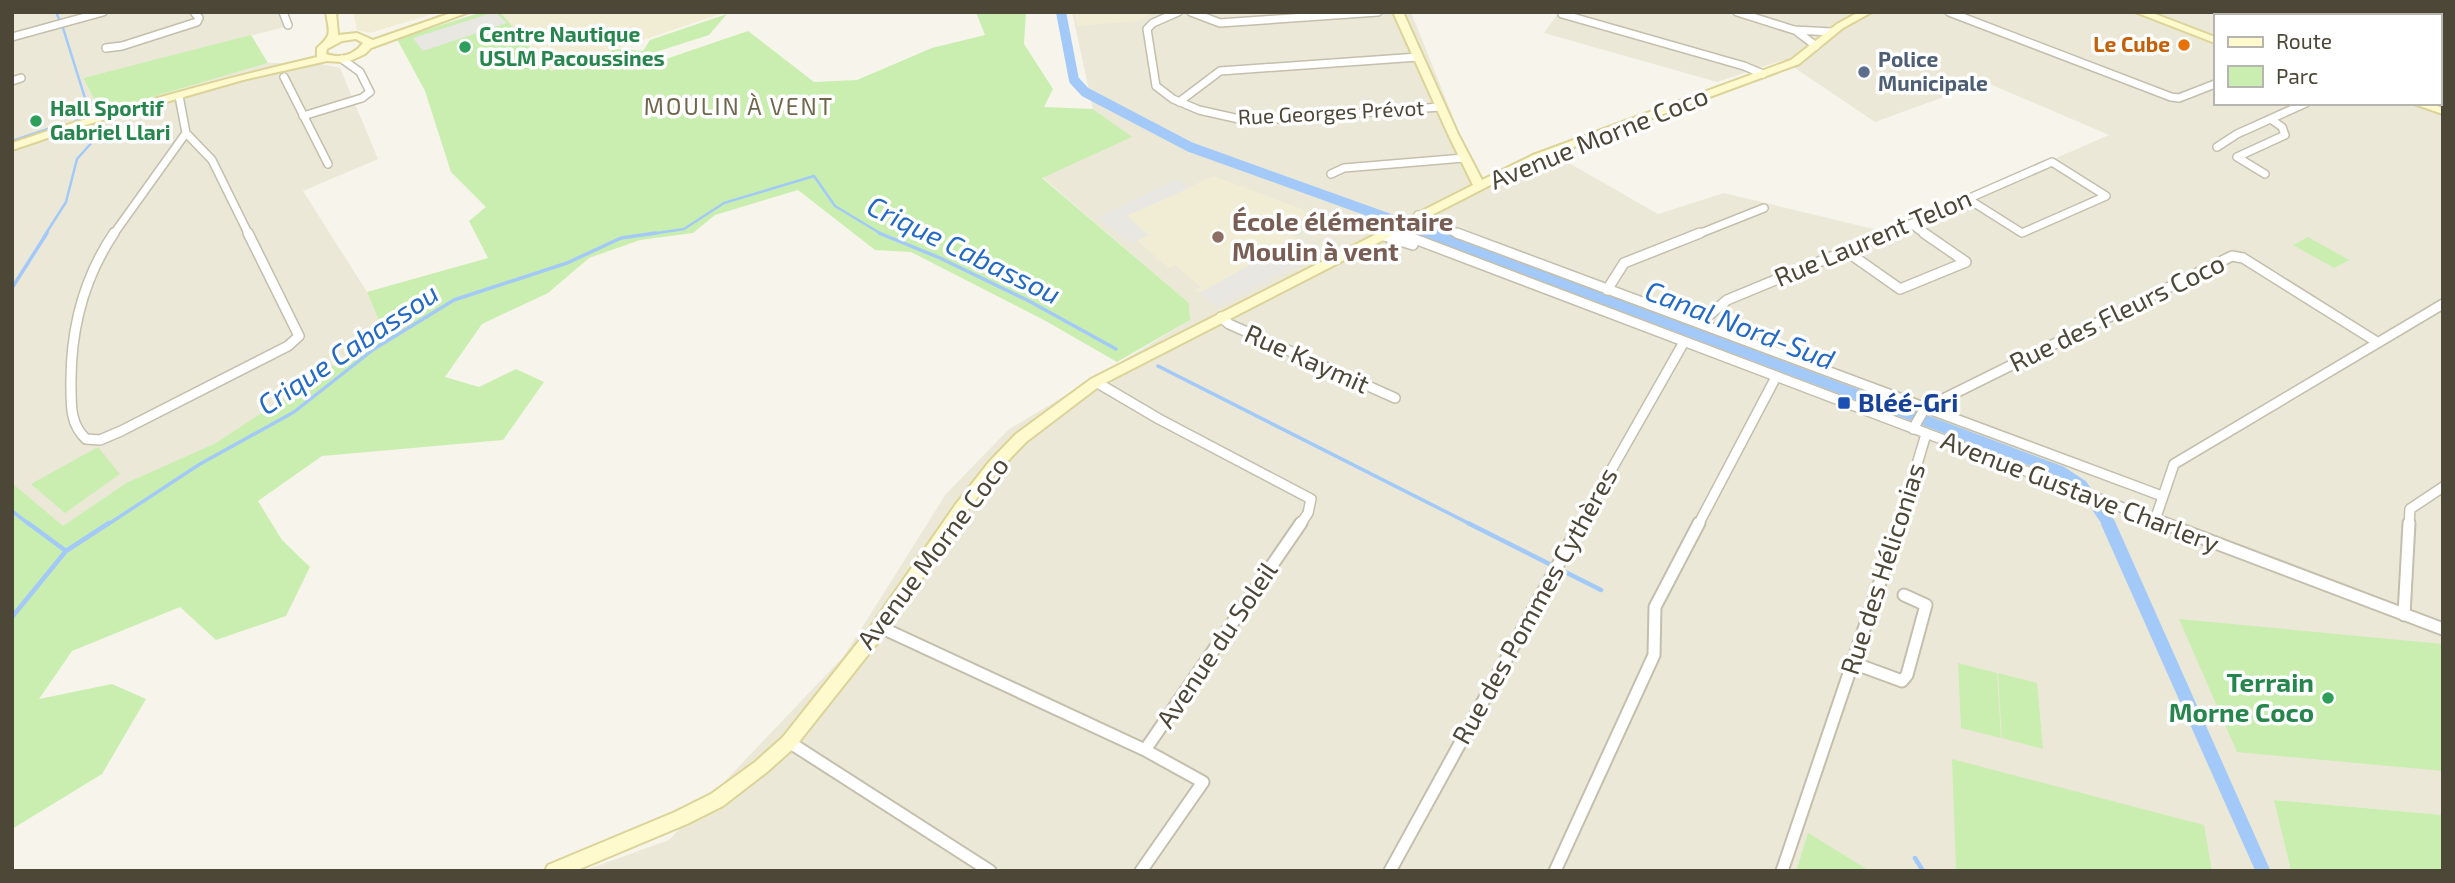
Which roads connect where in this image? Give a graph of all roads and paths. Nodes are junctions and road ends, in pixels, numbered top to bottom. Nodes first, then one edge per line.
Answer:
1 (103, 12) edge
2 (194, 12) edge
3 (283, 12) edge
4 (331, 12) edge
5 (339, 12) edge
6 (464, 12) edge
7 (1178, 12) edge
8 (1191, 12) edge
9 (1378, 12) edge
10 (1398, 12) edge
11 (1737, 12) edge
12 (1867, 12) edge
13 (1949, 12) edge
14 (2140, 12) edge
15 (1562, 13) edge
16 (288, 25) dead end
17 (1794, 30) junction
18 (1832, 32) junction
19 (352, 36) junction
20 (12, 37) edge
21 (2214, 40) edge
22 (331, 41) junction
23 (367, 41) junction
24 (1816, 46) junction
25 (106, 48) dead end
26 (359, 54) junction
27 (323, 55) junction
28 (1418, 57) junction
29 (342, 59) junction
30 (359, 69) junction
31 (1763, 74) junction
32 (284, 77) dead end
33 (21, 78) dead end
34 (12, 81) edge
35 (2214, 84) edge
36 (179, 96) junction
37 (1179, 102) junction
38 (2302, 105) edge
39 (1440, 107) junction
40 (303, 116) junction
41 (2272, 120) junction
42 (186, 133) junction
43 (198, 145) junction
44 (12, 147) edge
45 (2217, 147) dead end
46 (175, 151) junction
47 (1464, 158) junction
48 (328, 164) dead end
49 (1331, 174) dead end
50 (2265, 174) dead end
51 (1479, 185) junction
52 (1968, 199) junction
53 (1764, 208) dead end
54 (1418, 215) junction
55 (1911, 224) junction
56 (1386, 232) junction
57 (1846, 251) junction
58 (1607, 290) junction
59 (2443, 304) edge
60 (1221, 317) junction
61 (1700, 323) junction
62 (1684, 342) junction
63 (2377, 342) junction
64 (1776, 377) junction
65 (1096, 382) junction
66 (1395, 398) dead end
67 (1924, 410) junction
68 (1914, 428) junction
69 (1926, 434) junction
70 (2443, 487) edge
71 (2158, 509) junction
72 (1904, 595) dead end
73 (2404, 615) junction
74 (880, 627) junction
75 (2443, 629) edge
76 (1853, 663) junction
77 (789, 742) junction
78 (1145, 750) junction
79 (554, 871) edge
80 (990, 871) edge
81 (1141, 871) edge
82 (1391, 871) edge
83 (1555, 871) edge
84 (1782, 871) edge

1 - 20 street
2 - 25 street
3 - 16 street
4 - 22 street
5 - 19 street
6 - 23 street
7 - 37 street, Rue Georges Prévot
8 - 9 street
10 - 28 street
11 - 17 street
12 - 18 street, Avenue Morne Coco
13 - 35 street
14 - 21 street
15 - 31 street
17 - 18 street
17 - 24 street
18 - 24 street, Avenue Morne Coco
19 - 22 street
19 - 23 street
22 - 27 street
23 - 26 street
24 - 31 street, Avenue Morne Coco
26 - 29 street
26 - 30 street
27 - 29 street
27 - 36 street
28 - 37 street
28 - 39 street
29 - 30 street
30 - 40 street
31 - 51 street, Avenue Morne Coco
32 - 40 street
33 - 34 street
36 - 42 street
36 - 44 street
37 - 39 street, Rue Georges Prévot
38 - 41 street
39 - 47 street
40 - 48 street
41 - 45 street
41 - 50 street
42 - 43 street
42 - 46 street
43 - 46 street
43 - 46 street
47 - 49 street
47 - 51 street
51 - 54 street, Avenue Morne Coco
52 - 52 street, Rue Laurent Telon
52 - 55 street, Rue Laurent Telon
53 - 58 street
54 - 56 street, Avenue Morne Coco
54 - 58 street, Avenue Gustave Charlery
55 - 57 street, Rue Laurent Telon
55 - 57 street
56 - 60 street, Avenue Morne Coco
56 - 62 street, Avenue Gustave Charlery
57 - 61 street, Rue Laurent Telon
58 - 61 street, Avenue Gustave Charlery
59 - 63 street
60 - 65 street, Avenue Morne Coco
60 - 66 street, Rue Kaymit
61 - 67 street, Avenue Gustave Charlery
62 - 64 street, Avenue Gustave Charlery
62 - 82 street, Rue des Pommes Cythères
63 - 67 street, Rue des Fleurs Coco
63 - 71 street
64 - 68 street, Avenue Gustave Charlery
64 - 83 street
65 - 74 street, Avenue Morne Coco
65 - 78 street, Avenue du Soleil
67 - 68 street
67 - 71 street, Avenue Gustave Charlery
68 - 69 street, Avenue Gustave Charlery
69 - 71 street, Avenue Gustave Charlery
69 - 76 street, Rue des Héliconias
70 - 73 street
71 - 73 street, Avenue Gustave Charlery
72 - 76 street
73 - 75 street, Avenue Gustave Charlery
74 - 77 street, Avenue Morne Coco
74 - 78 street, Avenue du Soleil
76 - 84 street, Rue des Héliconias
77 - 79 street, Avenue Morne Coco
77 - 80 street
78 - 81 street

